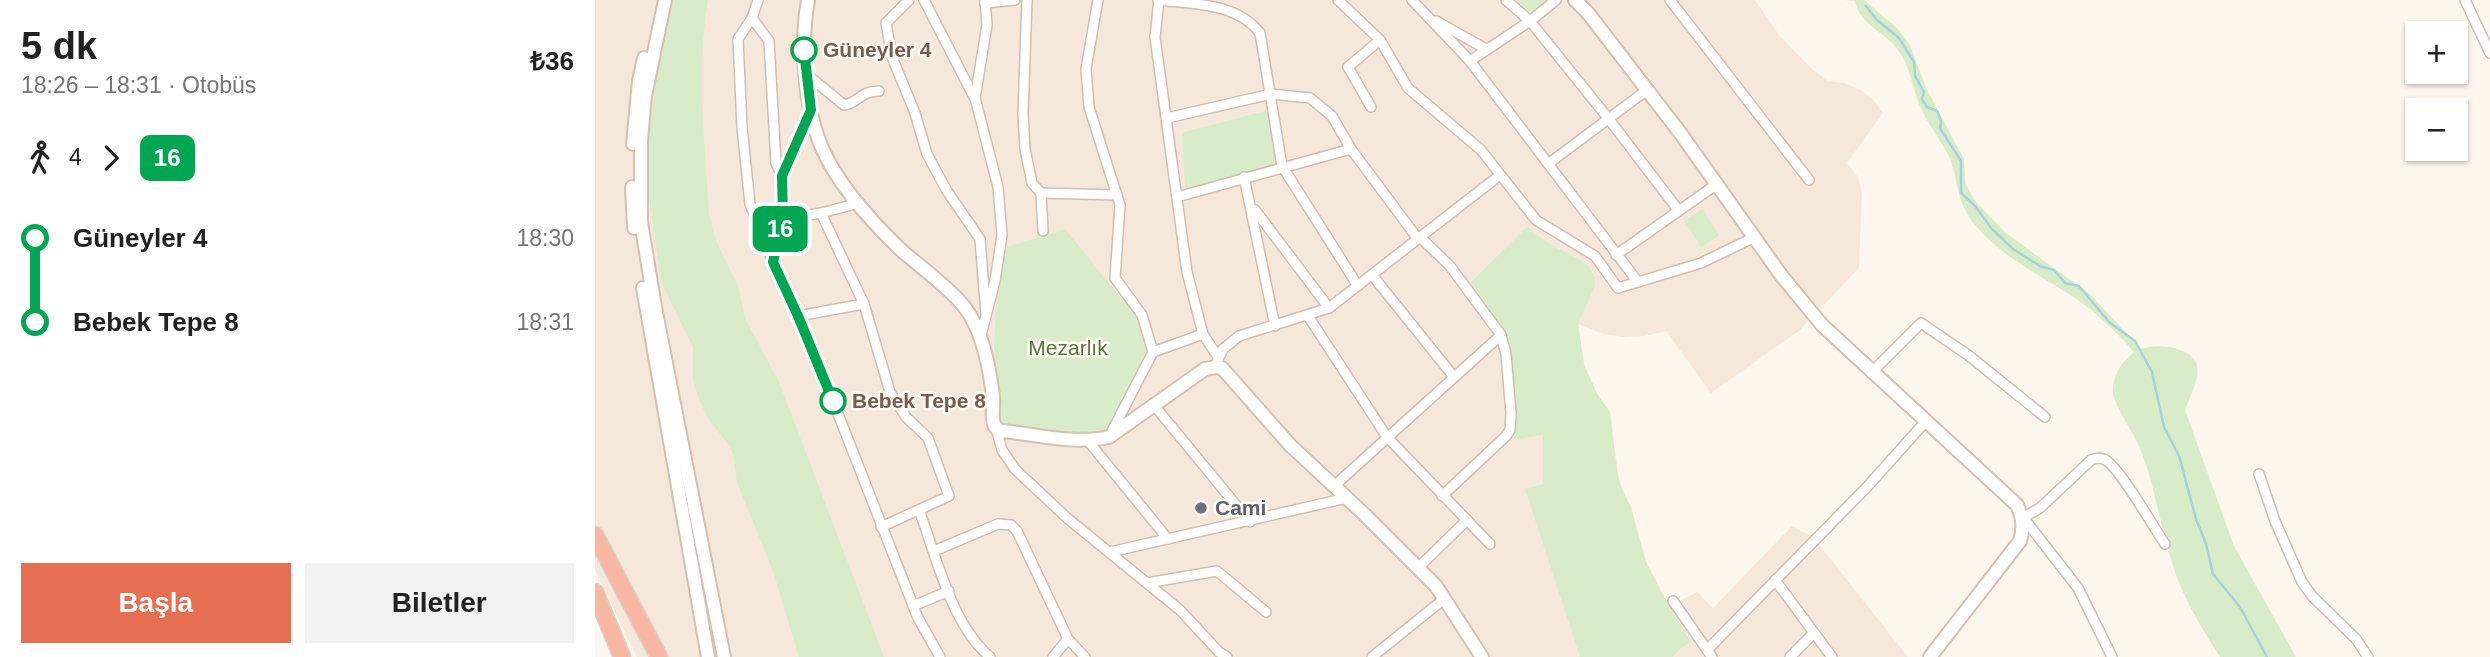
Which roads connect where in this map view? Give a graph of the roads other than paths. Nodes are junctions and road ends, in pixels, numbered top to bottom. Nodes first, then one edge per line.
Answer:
1 (657, 0) edge
2 (665, 0) edge
3 (758, 0) edge
4 (808, 0) edge
5 (908, 0) edge
6 (925, 0) edge
7 (1014, 0) edge
8 (1027, 0) edge
9 (1098, 0) edge
10 (1159, 0) edge
11 (1338, 0) edge
12 (1412, 0) edge
13 (1506, 0) edge
14 (1556, 0) edge
15 (1575, 0) edge
16 (1670, 0) edge
17 (2465, 0) edge
18 (985, 1) edge
19 (1427, 16) junction
20 (753, 18) junction
21 (1530, 21) junction
22 (1380, 40) junction
23 (1486, 49) junction
24 (2490, 53) edge
25 (1470, 61) junction
26 (806, 74) junction
27 (1647, 90) junction
28 (879, 91) dead end
29 (1271, 94) junction
30 (975, 99) junction
31 (1371, 107) dead end
32 (811, 110) junction
33 (1167, 118) junction
34 (1608, 118) junction
35 (1351, 149) junction
36 (1548, 164) junction
37 (1282, 166) junction
38 (1500, 175) junction
39 (782, 176) junction
40 (1244, 177) junction
41 (1809, 180) dead end
42 (1717, 184) junction
43 (1041, 193) junction
44 (1117, 195) junction
45 (1177, 197) junction
46 (859, 202) junction
47 (1251, 206) junction
48 (1679, 211) junction
49 (821, 213) junction
50 (783, 219) junction
51 (1043, 230) dead end
52 (1755, 237) junction
53 (1419, 238) junction
54 (1616, 255) junction
55 (773, 262) junction
56 (1372, 275) junction
57 (1638, 282) junction
58 (1358, 286) junction
59 (864, 304) junction
60 (1329, 308) junction
61 (986, 314) junction
62 (798, 316) junction
63 (1308, 316) junction
64 (1275, 326) junction
65 (1203, 334) junction
66 (981, 335) junction
67 (1501, 335) junction
68 (1153, 352) junction
69 (1217, 362) junction
70 (1871, 373) junction
71 (1454, 377) junction
72 (1153, 404) junction
73 (2045, 417) dead end
74 (1926, 421) junction
75 (996, 428) junction
76 (1109, 437) junction
77 (1387, 438) junction
78 (1088, 441) junction
79 (2259, 474) dead end
80 (1334, 486) junction
81 (1441, 496) junction
82 (1347, 498) junction
83 (919, 510) junction
84 (2023, 516) junction
85 (1467, 520) junction
86 (1250, 522) junction
87 (881, 527) junction
88 (595, 535) edge
89 (1168, 539) junction
90 (1490, 544) dead end
91 (2165, 544) dead end
92 (934, 551) junction
93 (1110, 552) junction
94 (1418, 568) junction
95 (1775, 580) junction
96 (1147, 583) junction
97 (949, 591) junction
98 (595, 592) edge
99 (1444, 599) junction
100 (1673, 601) dead end
101 (913, 606) junction
102 (1266, 612) dead end
103 (1814, 633) junction
104 (1068, 639) junction
105 (1709, 653) edge
106 (622, 657) edge
107 (659, 657) edge
108 (708, 657) edge
109 (724, 657) edge
110 (940, 657) edge
111 (990, 657) edge
112 (1053, 657) edge
113 (1085, 657) edge
114 (1227, 657) edge
115 (1371, 657) edge
116 (1482, 657) edge
117 (1790, 657) edge
118 (1832, 657) edge
119 (1930, 657) edge
120 (2112, 657) edge
121 (2368, 657) edge

1 - 108 street
2 - 109 street
3 - 20 street
4 - 26 street
5 - 61 street
6 - 30 street
7 - 18 street
8 - 43 street
9 - 44 street
10 - 29 street
10 - 33 street
11 - 22 street
12 - 19 street
13 - 21 street
14 - 21 street
15 - 27 street
16 - 41 street
17 - 24 street
18 - 30 street
19 - 23 street
19 - 25 street
20 - 39 street
20 - 55 street
21 - 23 street
21 - 34 street
22 - 31 street
22 - 38 street
23 - 25 street
25 - 36 street
26 - 28 street
26 - 32 street
27 - 34 street
27 - 42 street
29 - 33 street
29 - 35 street
29 - 37 street
30 - 61 street
32 - 39 street
32 - 46 street
33 - 45 street
34 - 36 street
34 - 48 street
35 - 37 street
35 - 53 street
36 - 54 street
37 - 40 street
37 - 58 street
38 - 53 street
38 - 57 street
39 - 50 street
40 - 45 street
40 - 47 street
42 - 48 street
42 - 52 street
43 - 44 street
43 - 51 street
44 - 68 street
45 - 65 street
46 - 49 street
46 - 66 street
47 - 60 street
47 - 64 street
48 - 54 street
49 - 50 street
49 - 59 street
50 - 55 street
52 - 57 street
52 - 70 street
53 - 56 street
53 - 67 street
54 - 57 street
55 - 62 street
56 - 58 street
56 - 71 street
58 - 60 street
59 - 62 street
59 - 83 street
60 - 63 street
61 - 66 street
62 - 87 street
63 - 64 street
63 - 77 street
64 - 69 street
65 - 68 street
65 - 69 street
66 - 75 street
67 - 71 street
67 - 81 street
68 - 76 street
69 - 72 street
69 - 80 street
70 - 73 street
70 - 74 street
71 - 77 street
72 - 76 street
72 - 86 street
74 - 84 street
74 - 95 street
75 - 78 street
75 - 93 street
76 - 78 street
77 - 80 street
77 - 81 street
78 - 89 street
79 - 121 street
80 - 82 street
81 - 85 street
82 - 86 street
82 - 94 street
83 - 87 street
83 - 92 street
84 - 91 street
84 - 119 street
84 - 120 street
85 - 90 street
85 - 94 street
86 - 89 street
87 - 101 street
88 - 107 highway
89 - 93 street
92 - 97 street
92 - 104 street
93 - 96 street
94 - 99 street
95 - 103 street
95 - 105 street
96 - 102 street
96 - 114 street
97 - 101 street
97 - 111 street
98 - 106 highway
99 - 115 street
99 - 116 street
100 - 105 street
101 - 110 street
103 - 117 street
103 - 118 street
104 - 112 street
104 - 113 street

